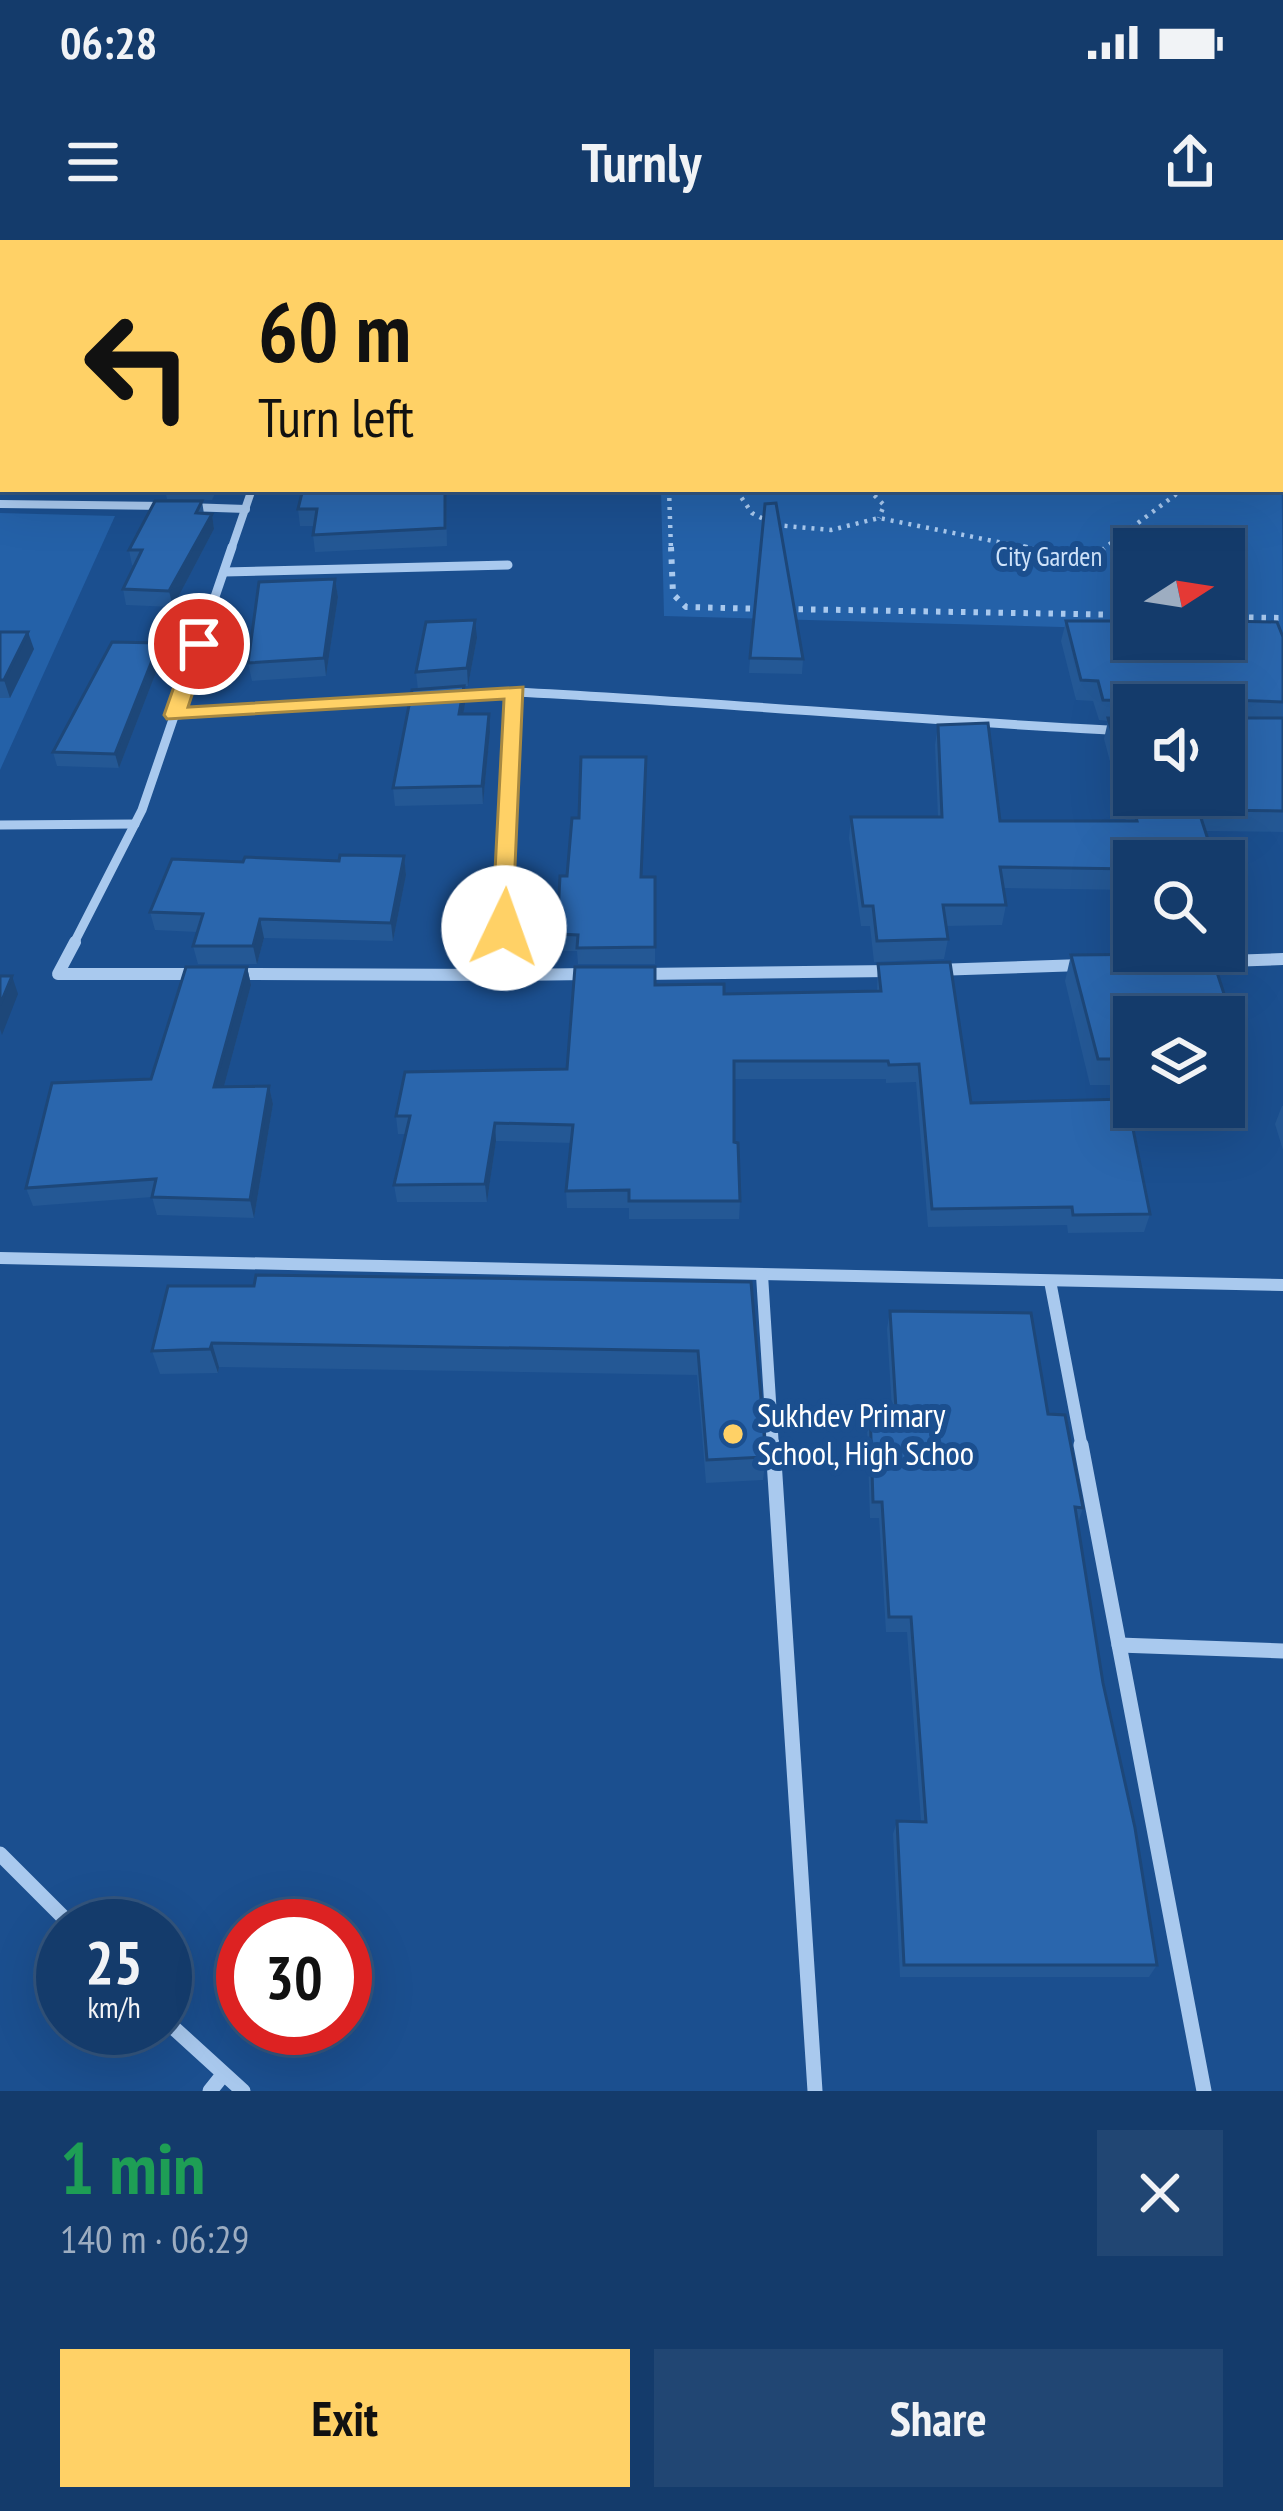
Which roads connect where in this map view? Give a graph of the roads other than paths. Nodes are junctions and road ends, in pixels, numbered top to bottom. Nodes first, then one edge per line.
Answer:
1 (252, 492) edge
2 (0, 504) edge
3 (245, 509) junction
4 (508, 565) dead end
5 (224, 572) junction
6 (515, 692) junction
7 (175, 715) junction
8 (1113, 730) edge
9 (135, 824) junction
10 (0, 825) edge
11 (1283, 959) edge
12 (1245, 960) edge
13 (1096, 965) edge
14 (613, 974) edge
15 (636, 974) edge
16 (501, 975) junction
17 (0, 1258) edge
18 (762, 1275) junction
19 (1050, 1280) junction
20 (1283, 1286) edge
21 (1119, 1645) junction
22 (1283, 1651) edge
23 (0, 1854) edge
24 (45, 1899) edge
25 (192, 2054) edge
26 (216, 2084) edge
27 (243, 2091) edge
28 (815, 2091) edge
29 (1204, 2091) edge

1 - 3 street
2 - 3 street
3 - 5 street
4 - 5 street
5 - 7 street
6 - 7 street
6 - 8 street
6 - 16 street
7 - 9 street
9 - 10 street
9 - 16 street
11 - 12 street
13 - 15 street
14 - 16 street
17 - 18 street
18 - 19 street
18 - 28 street
19 - 20 street
19 - 21 street
21 - 22 street
21 - 29 street
23 - 24 street
25 - 26 street
26 - 27 street

